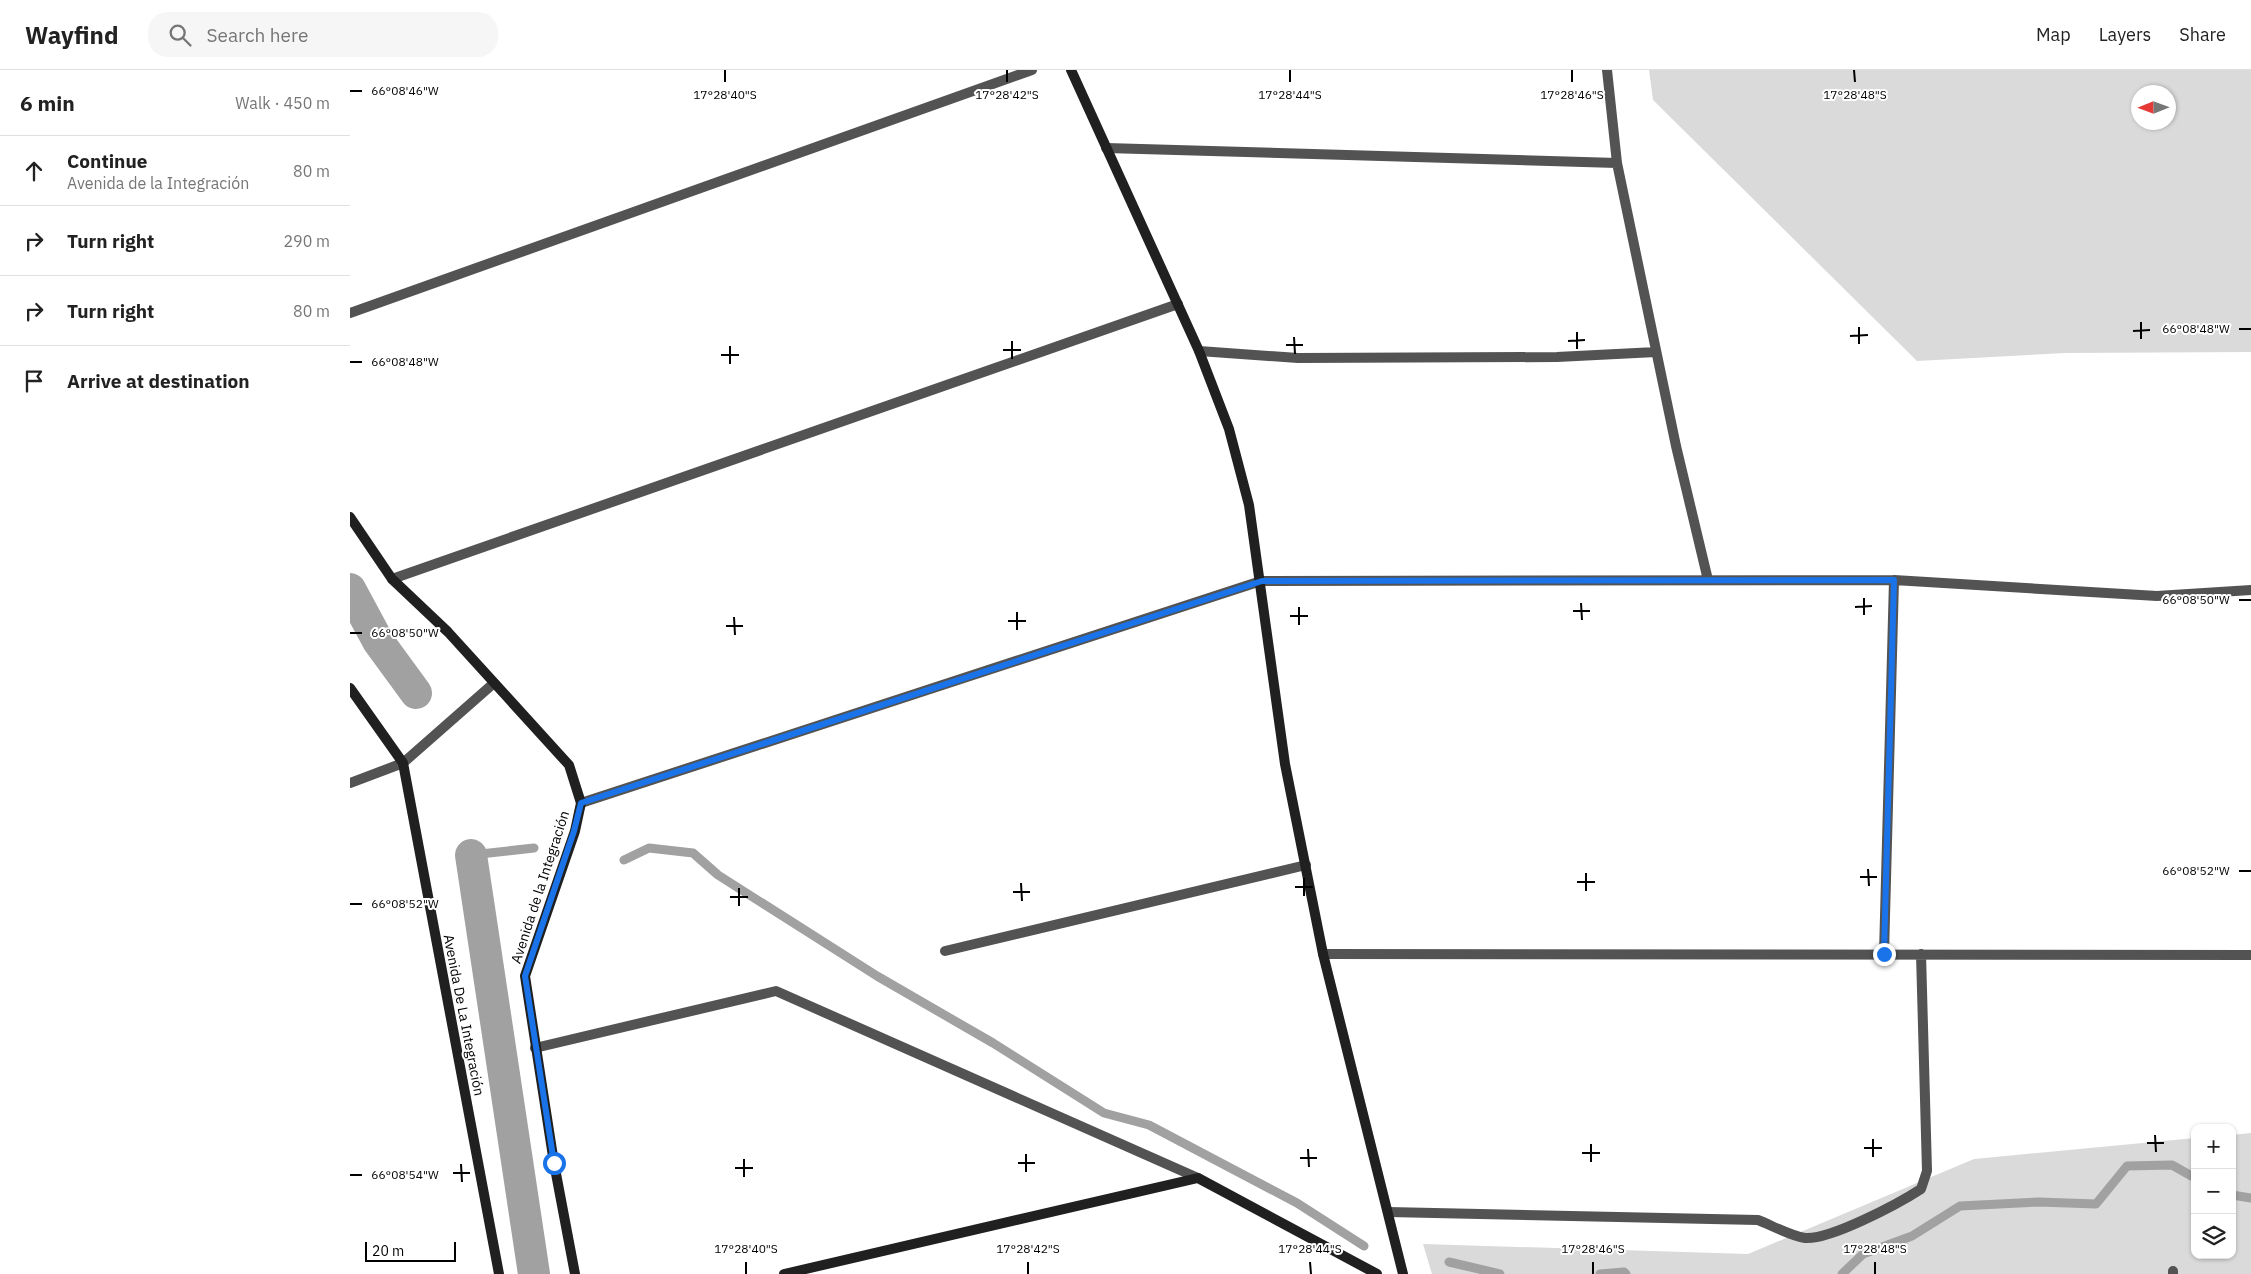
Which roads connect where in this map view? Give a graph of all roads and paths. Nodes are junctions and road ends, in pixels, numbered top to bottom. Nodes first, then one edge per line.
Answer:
1 (1032, 70) edge
2 (1071, 70) edge
3 (1607, 70) edge
4 (1106, 148) junction
5 (1617, 163) junction
6 (1178, 304) junction
7 (350, 313) edge
8 (1200, 350) junction
9 (1656, 352) junction
10 (350, 517) edge
11 (392, 579) junction
12 (1708, 580) junction
13 (1894, 580) junction
14 (1262, 581) junction
15 (2251, 590) edge
16 (494, 683) junction
17 (350, 688) edge
18 (402, 764) junction
19 (350, 783) edge
20 (581, 803) junction
21 (1306, 865) junction
22 (945, 951) dead end
23 (1323, 954) junction
24 (1884, 954) junction
25 (1921, 954) junction
26 (2251, 955) edge
27 (535, 1048) junction
28 (1198, 1178) junction
29 (1388, 1212) junction
30 (499, 1274) edge
31 (575, 1274) edge
32 (784, 1274) edge
33 (1377, 1274) edge
34 (1403, 1274) edge

1 - 7 street
2 - 4 street
3 - 5 street
4 - 5 street
4 - 6 street
5 - 9 street
6 - 8 street
6 - 11 street
8 - 9 street
8 - 14 street
9 - 12 street
10 - 11 street, Avenida De La Integración
11 - 16 street, Avenida De La Integración
12 - 13 street
12 - 14 street
13 - 15 street
13 - 24 street
14 - 20 street
14 - 21 street
16 - 18 street
16 - 20 street, Avenida De La Integración
17 - 18 street, Avenida De La Integración
18 - 19 street
18 - 30 street, Avenida De La Integración
20 - 27 street, Avenida de la Integración
21 - 22 street
21 - 23 street
23 - 24 street
23 - 29 street
24 - 25 street
25 - 26 street
25 - 29 street
27 - 28 street
27 - 31 street, Avenida de la Integración
28 - 32 street
28 - 33 street
29 - 34 street

